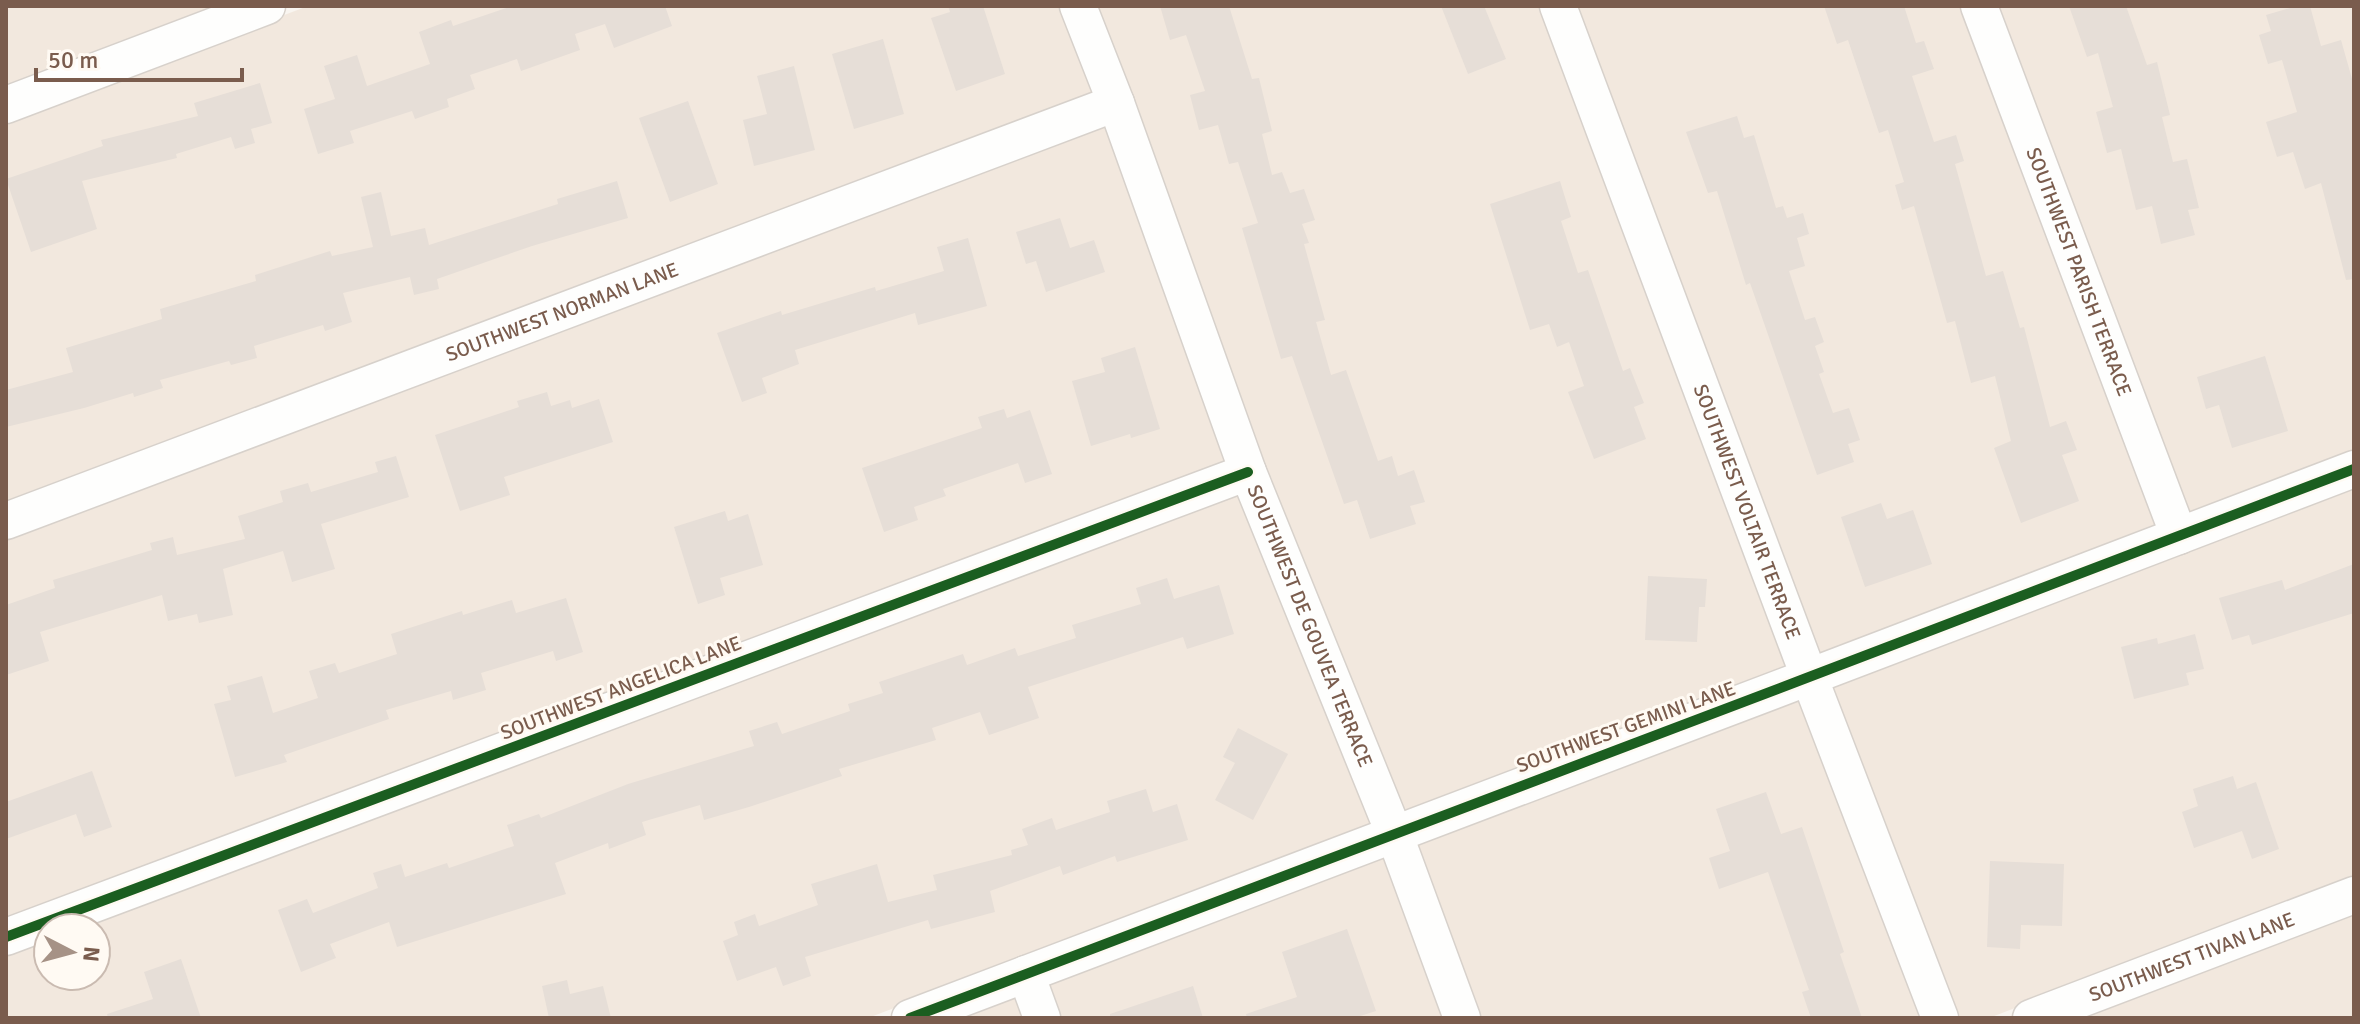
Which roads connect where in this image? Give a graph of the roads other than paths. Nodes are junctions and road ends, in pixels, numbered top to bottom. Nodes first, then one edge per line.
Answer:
1 (267, 6) edge
2 (1078, 6) edge
3 (1558, 6) edge
4 (1979, 6) edge
5 (1116, 103) junction
6 (6, 105) edge
7 (2354, 469) edge
8 (1248, 472) junction
9 (6, 521) edge
10 (2179, 536) junction
11 (1810, 679) junction
12 (1394, 833) junction
13 (2354, 895) edge
14 (6, 937) edge
15 (1026, 974) junction
16 (910, 1018) edge
17 (1042, 1018) edge
18 (1462, 1018) edge
19 (1940, 1018) edge
20 (2031, 1018) edge

1 - 6 street
2 - 5 street, SOUTHWEST DE GOUVEA TERRACE
3 - 11 street, SOUTHWEST VOLTAIR TERRACE
4 - 10 street, SOUTHWEST PARISH TERRACE
5 - 8 street, SOUTHWEST DE GOUVEA TERRACE
5 - 9 street, SOUTHWEST NORMAN LANE
7 - 10 street, SOUTHWEST GEMINI LANE
8 - 12 street, SOUTHWEST DE GOUVEA TERRACE
8 - 14 street, SOUTHWEST ANGELICA LANE
10 - 11 street, SOUTHWEST GEMINI LANE
11 - 12 street, SOUTHWEST GEMINI LANE
11 - 19 street, SOUTHWEST VOLTAIR TERRACE
12 - 15 street, SOUTHWEST GEMINI LANE
12 - 18 street, SOUTHWEST DE GOUVEA TERRACE
13 - 20 street, SOUTHWEST TIVAN LANE
15 - 16 street, SOUTHWEST GEMINI LANE
15 - 17 street

